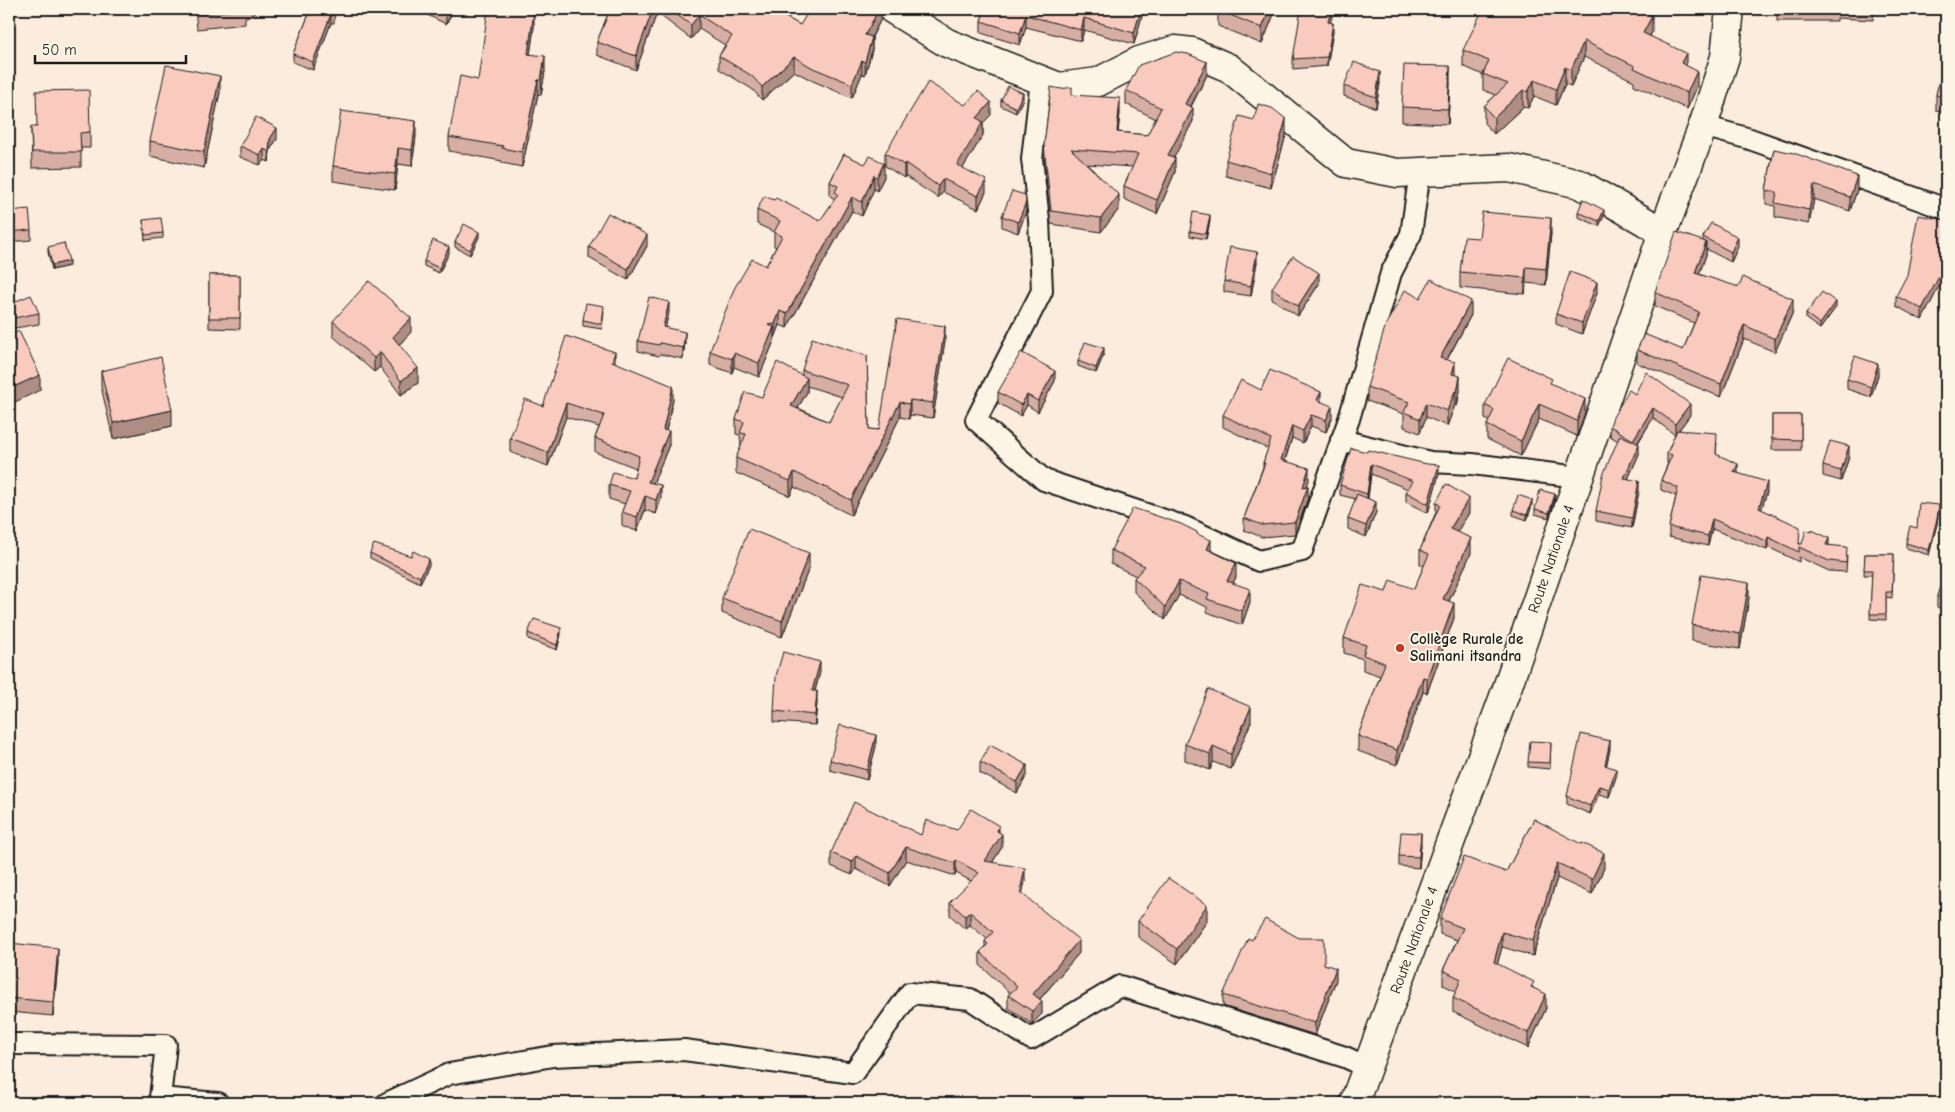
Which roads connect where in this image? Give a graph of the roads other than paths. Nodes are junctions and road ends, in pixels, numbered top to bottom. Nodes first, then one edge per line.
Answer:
1 (892, 9) edge
2 (1730, 9) edge
3 (1041, 80) junction
4 (1703, 126) junction
5 (1420, 172) junction
6 (1946, 209) edge
7 (1663, 232) junction
8 (1341, 440) junction
9 (1579, 477) junction
10 (9, 1044) edge
11 (1367, 1067) junction
12 (218, 1103) edge
13 (387, 1103) edge
14 (1354, 1103) edge

1 - 3 main road
2 - 4 main road, Route Nationale 4
3 - 5 main road
3 - 8 street
4 - 6 street
4 - 7 main road, Route Nationale 4
5 - 7 main road
5 - 8 street
7 - 9 main road, Route Nationale 4
8 - 9 street
9 - 11 main road, Route Nationale 4
10 - 12 street
11 - 13 street
11 - 14 main road, Route Nationale 4

